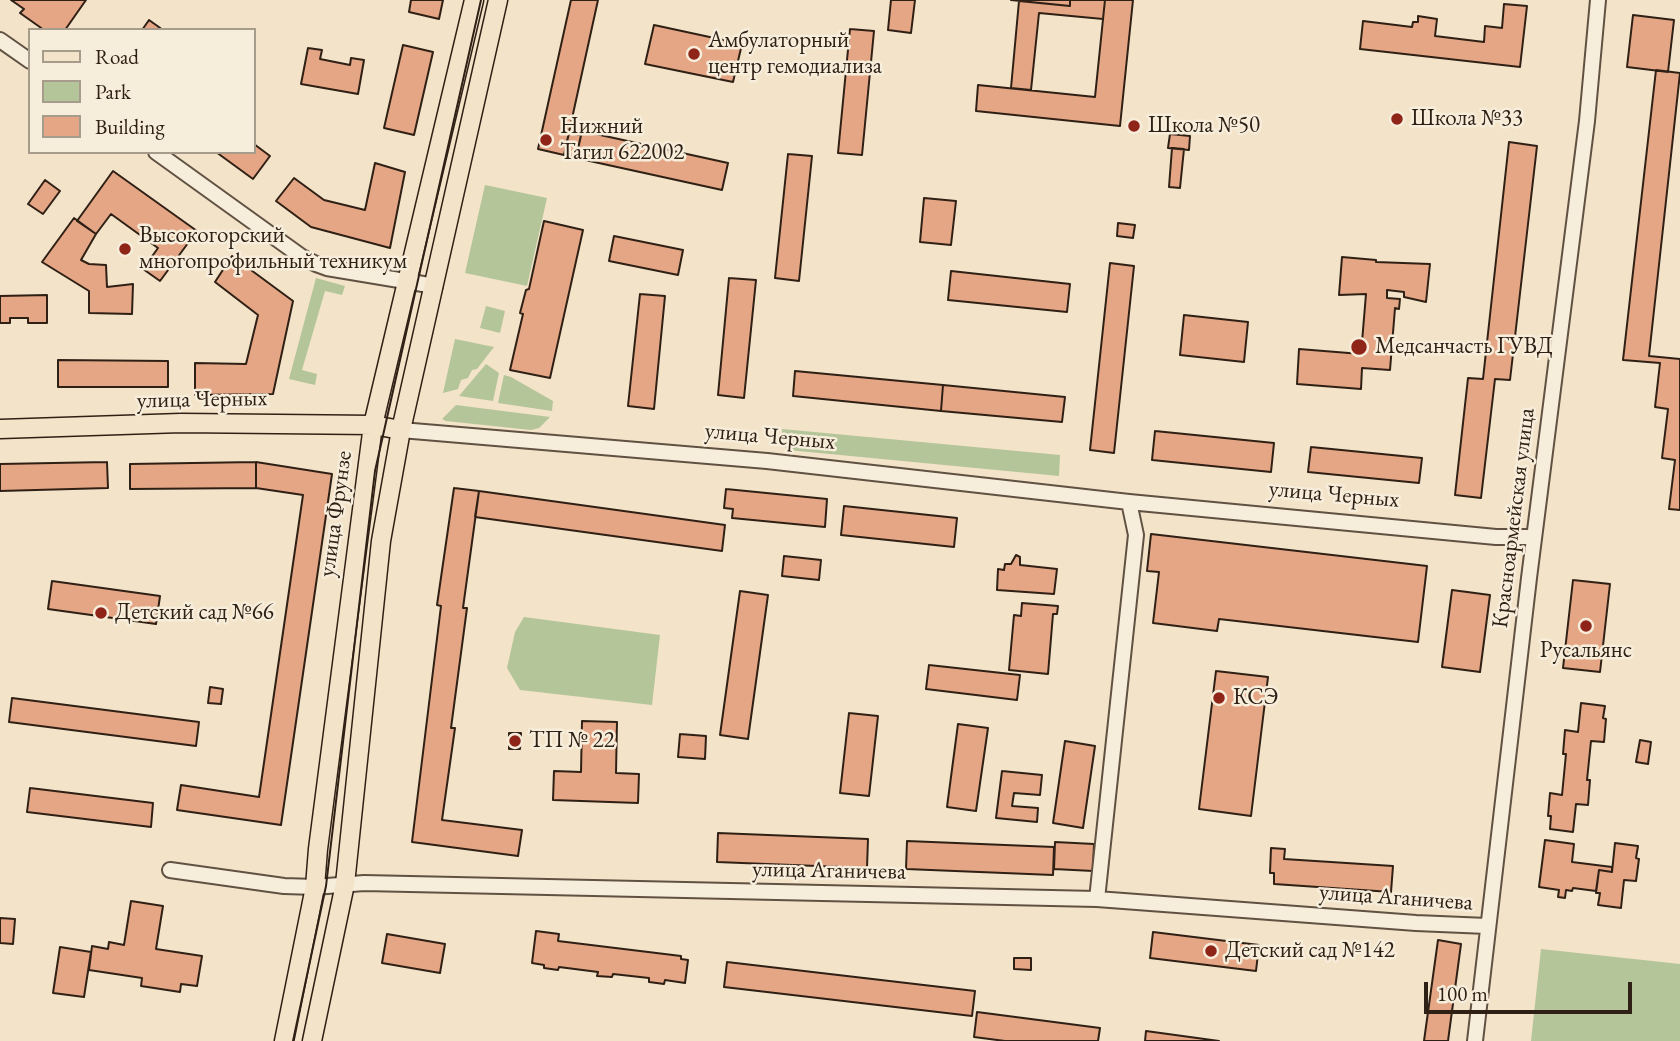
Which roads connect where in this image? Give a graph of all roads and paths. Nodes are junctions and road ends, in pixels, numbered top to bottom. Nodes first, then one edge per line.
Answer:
1 (474, 0) edge
2 (498, 0) edge
3 (1598, 0) edge
4 (0, 40) edge
5 (28, 60) edge
6 (159, 154) edge
7 (409, 282) junction
8 (435, 286) junction
9 (373, 425) junction
10 (0, 429) edge
11 (401, 430) junction
12 (1129, 502) junction
13 (1534, 537) junction
14 (170, 870) dead end
15 (345, 884) junction
16 (315, 887) junction
17 (1097, 899) junction
18 (1487, 926) junction
19 (284, 1041) edge
20 (312, 1041) edge
21 (1475, 1041) edge

1 - 7 main road, улица Фрунзе
2 - 8 main road
3 - 13 street, Красноармейская улица
4 - 5 street
6 - 7 street
7 - 8 street
7 - 9 main road, улица Фрунзе
8 - 11 main road
9 - 10 main road, улица Черных
9 - 11 main road, улица Черных
9 - 16 main road, улица Фрунзе
11 - 12 street, улица Черных
11 - 15 main road
12 - 13 street, улица Черных
12 - 17 street
13 - 18 street, Красноармейская улица
14 - 16 street, улица Аганичева
15 - 16 street, улица Аганичева
15 - 17 street, улица Аганичева
15 - 20 main road
16 - 19 main road, улица Фрунзе
17 - 18 street, улица Аганичева
18 - 21 street, Красноармейская улица

